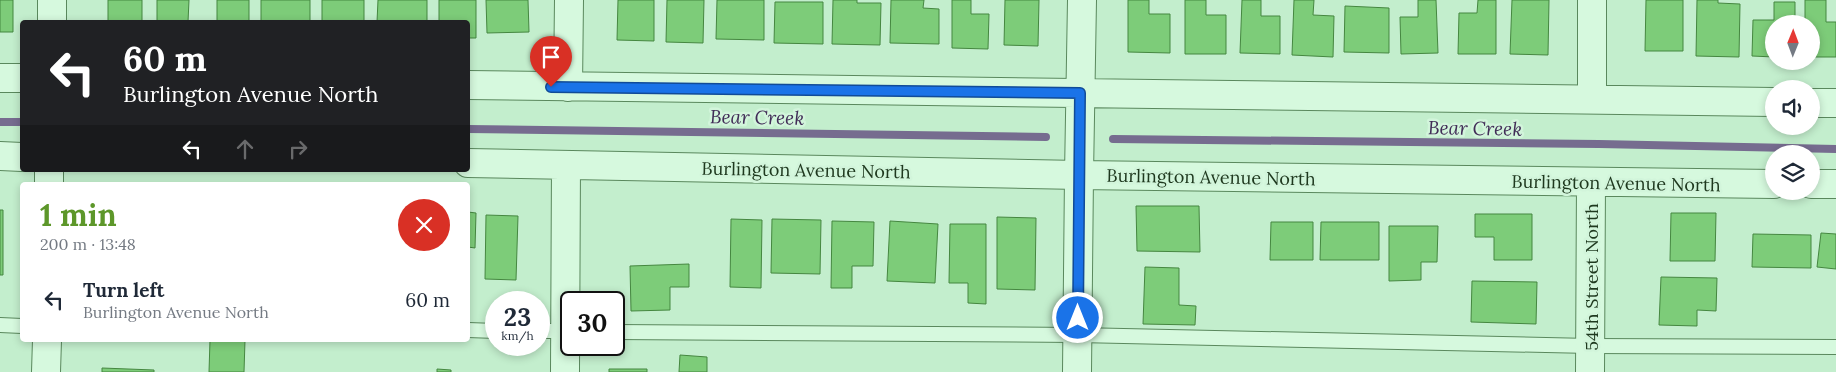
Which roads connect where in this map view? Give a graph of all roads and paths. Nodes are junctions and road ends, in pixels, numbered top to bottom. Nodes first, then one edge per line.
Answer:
1 (52, 0) edge
2 (569, 0) edge
3 (1082, 0) edge
4 (1592, 0) edge
5 (52, 20) edge
6 (0, 78) edge
7 (20, 78) edge
8 (470, 85) edge
9 (568, 87) junction
10 (1080, 93) junction
11 (1592, 99) junction
12 (1765, 102) edge
13 (1820, 103) edge
14 (1836, 103) edge
15 (0, 156) edge
16 (20, 157) edge
17 (470, 164) edge
18 (566, 165) junction
19 (1078, 175) junction
20 (1591, 183) junction
21 (1765, 184) edge
22 (1820, 184) edge
23 (1836, 184) edge
24 (0, 325) edge
25 (20, 326) edge
26 (470, 330) edge
27 (485, 331) edge
28 (558, 331) edge
29 (625, 332) edge
30 (1078, 335) junction
31 (47, 342) edge
32 (1836, 347) edge
33 (1590, 359) edge
34 (46, 372) edge
35 (565, 372) edge
36 (1077, 372) edge

1 - 5 street
2 - 9 street
3 - 10 street
4 - 11 street
6 - 7 street
8 - 9 street
9 - 10 street
10 - 11 street
10 - 19 street
11 - 12 street
13 - 14 street
15 - 16 street
17 - 18 street, Burlington Avenue North
18 - 19 street, Burlington Avenue North
18 - 28 street
19 - 20 street, Burlington Avenue North
19 - 30 street
20 - 21 street, Burlington Avenue North
20 - 33 street, 54th Street North
22 - 23 street
24 - 25 lane
26 - 27 lane
28 - 35 street
29 - 30 lane
30 - 33 lane
30 - 36 street
31 - 34 street
32 - 33 lane

